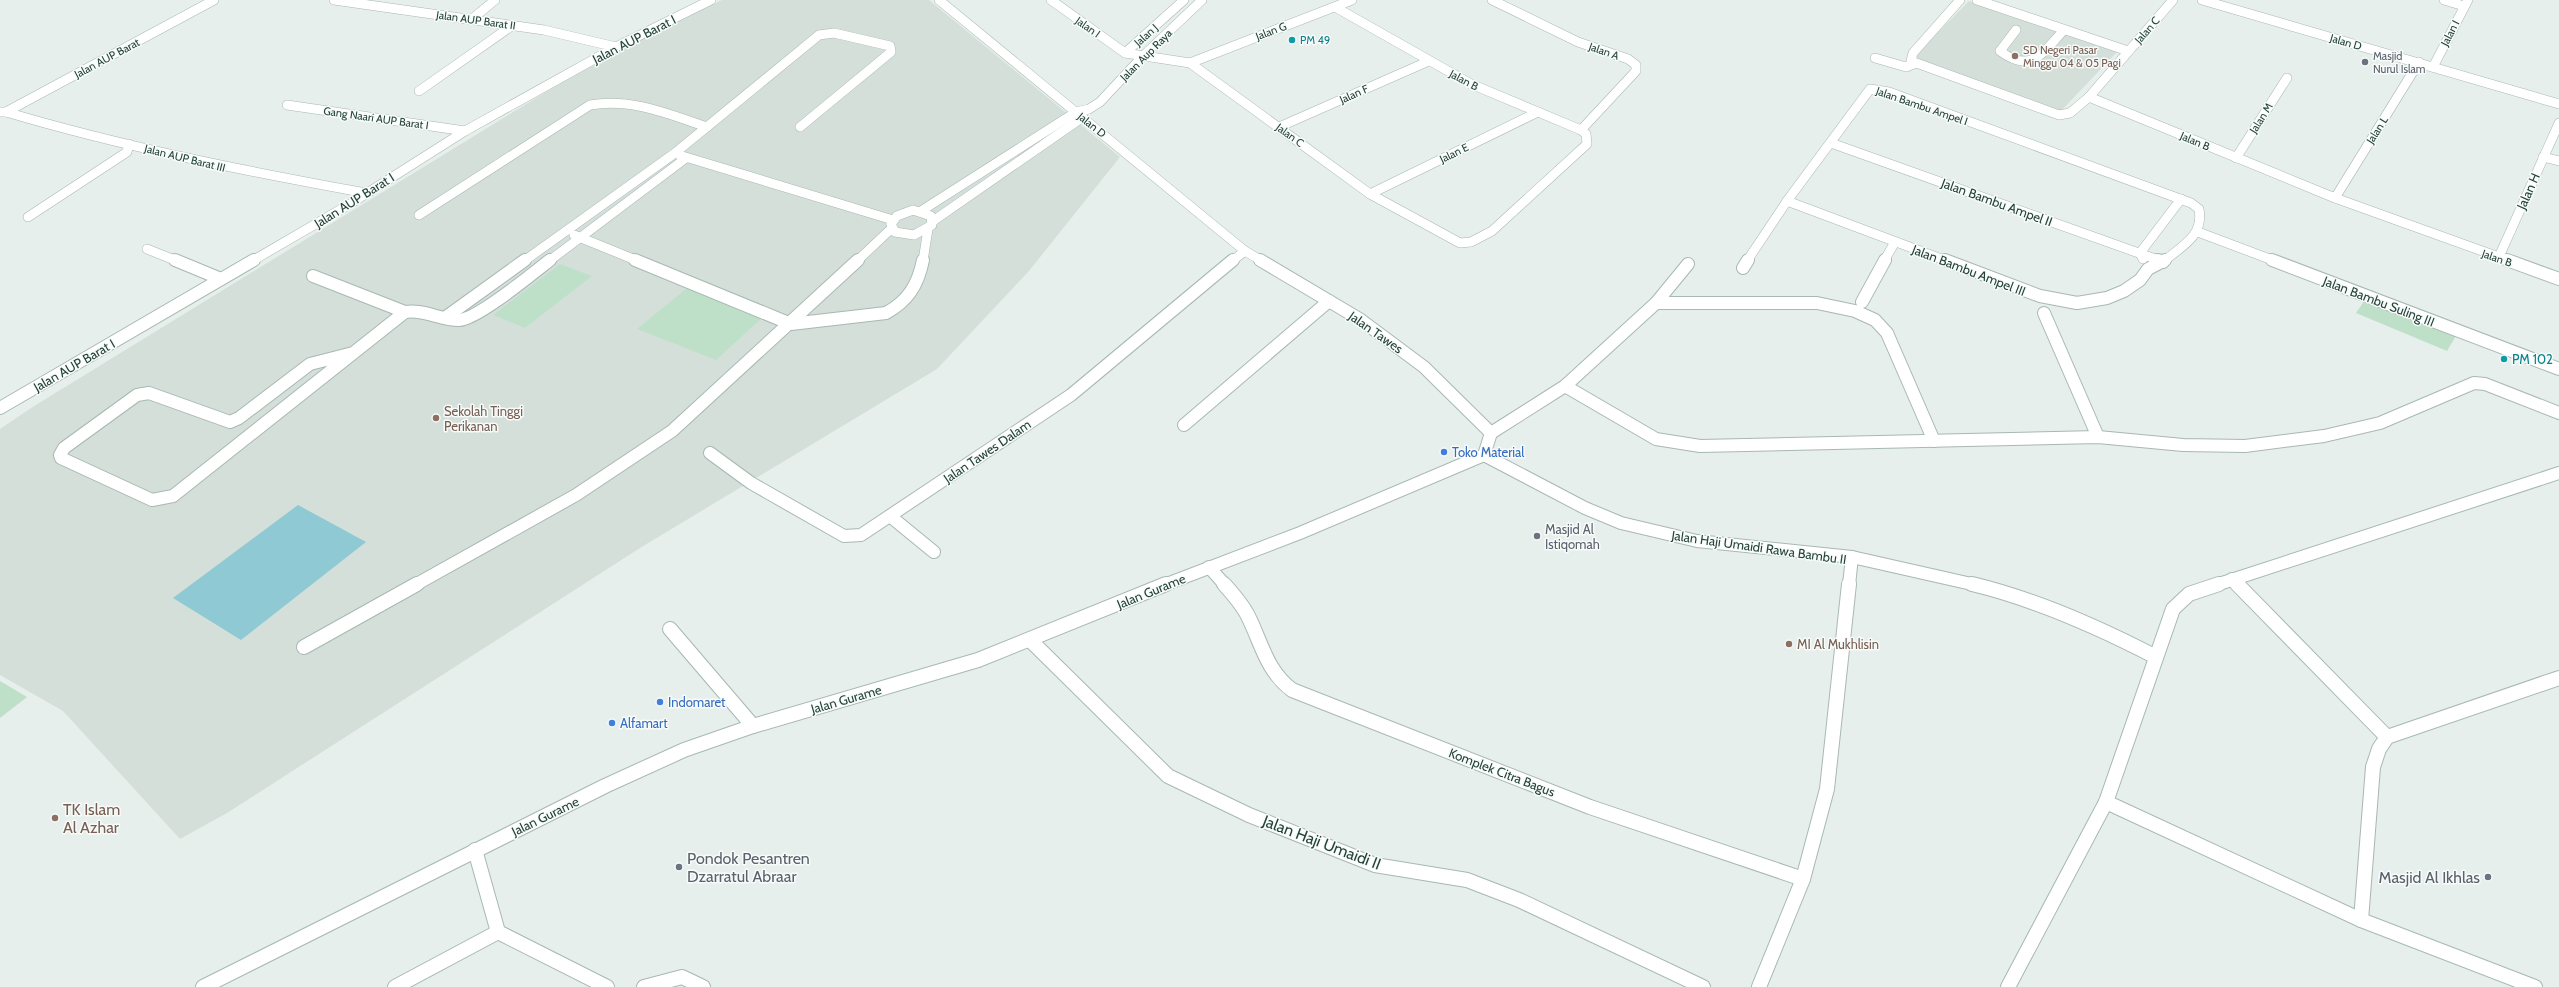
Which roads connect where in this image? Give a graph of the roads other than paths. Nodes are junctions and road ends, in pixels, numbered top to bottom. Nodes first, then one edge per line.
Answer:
1 (214, 0) edge
2 (334, 0) edge
3 (407, 0) edge
4 (496, 0) edge
5 (688, 0) edge
6 (711, 0) edge
7 (939, 0) edge
8 (1184, 0) edge
9 (1202, 0) edge
10 (1352, 0) edge
11 (1492, 0) edge
12 (1960, 0) edge
13 (1977, 0) edge
14 (2173, 0) edge
15 (2202, 0) edge
16 (2444, 0) edge
17 (1057, 2) edge
18 (2466, 3) edge
19 (1335, 6) junction
20 (395, 8) junction
21 (694, 8) junction
22 (472, 19) junction
23 (513, 25) junction
24 (2016, 30) dead end
25 (2064, 30) junction
26 (616, 47) junction
27 (2128, 51) junction
28 (1127, 54) junction
29 (1142, 57) junction
30 (1875, 58) dead end
31 (1429, 61) junction
32 (1190, 62) junction
33 (2419, 62) junction
34 (1914, 64) junction
35 (2433, 67) junction
36 (2286, 78) dead end
37 (419, 92) dead end
38 (2089, 97) junction
39 (2559, 104) edge
40 (287, 105) dead end
41 (3, 112) edge
42 (1538, 112) junction
43 (1083, 113) junction
44 (2559, 123) edge
45 (707, 127) junction
46 (1279, 127) junction
47 (800, 128) dead end
48 (1581, 130) junction
49 (465, 131) junction
50 (1831, 143) junction
51 (129, 144) junction
52 (674, 153) junction
53 (2543, 156) junction
54 (686, 158) junction
55 (2236, 158) junction
56 (2559, 161) edge
57 (366, 193) junction
58 (1370, 194) junction
59 (2334, 198) junction
60 (2181, 199) junction
61 (1787, 201) junction
62 (921, 211) junction
63 (419, 215) dead end
64 (28, 217) dead end
65 (892, 224) junction
66 (930, 225) junction
67 (565, 231) junction
68 (2198, 232) junction
69 (579, 238) junction
70 (1895, 242) junction
71 (147, 249) dead end
72 (1245, 251) junction
73 (2140, 253) junction
74 (2498, 258) junction
75 (2163, 262) junction
76 (1688, 264) dead end
77 (1743, 268) dead end
78 (2148, 269) junction
79 (313, 276) dead end
80 (221, 279) junction
81 (2559, 279) edge
82 (1329, 301) junction
83 (1656, 302) junction
84 (1862, 302) dead end
85 (405, 312) junction
86 (2044, 313) dead end
87 (446, 317) junction
88 (791, 324) junction
89 (353, 353) junction
90 (2559, 370) edge
91 (1565, 386) junction
92 (0, 408) edge
93 (2559, 413) edge
94 (1184, 425) dead end
95 (1491, 433) junction
96 (2098, 437) junction
97 (1934, 441) junction
98 (710, 454) dead end
99 (1484, 455) junction
100 (2559, 473) edge
101 (890, 516) junction
102 (934, 552) dead end
103 (1852, 557) junction
104 (1213, 572) junction
105 (2232, 579) junction
106 (670, 629) dead end
107 (1034, 643) junction
108 (304, 647) dead end
109 (2156, 657) junction
110 (2559, 678) edge
111 (753, 726) junction
112 (2387, 737) junction
113 (2106, 802) junction
114 (475, 850) junction
115 (1803, 879) junction
116 (2361, 920) junction
117 (498, 932) junction
118 (203, 987) edge
119 (395, 987) edge
120 (607, 987) edge
121 (644, 987) edge
122 (703, 987) edge
123 (1703, 987) edge
124 (1759, 987) edge
125 (2008, 987) edge
126 (2535, 987) edge

1 - 41 street, Jalan AUP Barat
2 - 20 street, Jalan AUP Barat II
3 - 20 street
4 - 22 street
5 - 21 street
6 - 21 street, Jalan AUP Barat I
7 - 43 street, Jalan D
8 - 28 street, Jalan J
9 - 29 street, Jalan Aup Raya
10 - 19 street, Jalan G
11 - 48 street, Jalan A
12 - 34 street
13 - 25 street
14 - 27 street, Jalan C
15 - 33 street, Jalan D
16 - 18 street
17 - 28 street, Jalan I
18 - 35 street, Jalan I
19 - 31 street, Jalan B
19 - 32 street, Jalan G
20 - 22 street, Jalan AUP Barat II
21 - 26 street, Jalan AUP Barat I
22 - 23 street, Jalan AUP Barat II
23 - 26 street, Jalan AUP Barat II
23 - 37 street
24 - 25 street
25 - 27 street
26 - 49 street, Jalan AUP Barat I
27 - 38 street, Jalan C
28 - 29 street
29 - 32 street
29 - 43 street, Jalan Aup Raya
30 - 34 street
31 - 42 street, Jalan B
31 - 46 street, Jalan F
32 - 46 street, Jalan C
33 - 35 street, Jalan D
33 - 59 street, Jalan L
34 - 38 street
35 - 39 street, Jalan D
36 - 55 street, Jalan M
38 - 55 street, Jalan B
40 - 49 street, Gang Naari AUP Barat I
41 - 51 street, Jalan AUP Barat III
42 - 48 street, Jalan B
42 - 58 street, Jalan E
43 - 62 street
43 - 66 street
43 - 72 street, Jalan D
44 - 53 street, Jalan H
45 - 47 street
45 - 52 street
45 - 63 street
46 - 58 street, Jalan C
48 - 58 street, Jalan C
49 - 57 street, Jalan AUP Barat I
50 - 60 street, Jalan Bambu Ampel I
50 - 61 street, Jalan Bambu Ampel I
50 - 73 street, Jalan Bambu Ampel II
51 - 57 street, Jalan AUP Barat III
51 - 64 street
52 - 54 street
52 - 67 street
53 - 56 street
53 - 74 street, Jalan H
54 - 65 street
54 - 69 street
55 - 59 street, Jalan B
57 - 80 street, Jalan AUP Barat I
59 - 74 street, Jalan B
60 - 68 street, Jalan Bambu Ampel I
60 - 73 street
61 - 70 street, Jalan Bambu Ampel III
61 - 77 street, Jalan Bambu Ampel I
62 - 65 street
62 - 66 street
65 - 66 street
65 - 88 street
66 - 88 street
67 - 69 street
67 - 87 street
68 - 75 street
68 - 90 street, Jalan Bambu Suling III
69 - 87 street
69 - 88 street
70 - 78 street, Jalan Bambu Ampel III
70 - 84 street
71 - 80 street
72 - 82 street, Jalan Tawes
72 - 101 street, Jalan Tawes Dalam
73 - 75 street, Jalan Bambu Ampel II
73 - 78 street
74 - 81 street, Jalan B
75 - 78 street, Jalan Bambu Ampel III
76 - 83 street
79 - 85 street
80 - 92 street, Jalan AUP Barat I
82 - 94 street
82 - 95 street, Jalan Tawes
83 - 91 street
83 - 97 street
85 - 87 street
85 - 89 street
86 - 96 street
88 - 108 street
89 - 89 street
91 - 95 street
91 - 97 street
93 - 96 street
95 - 99 street
96 - 97 street
98 - 101 street, Jalan Tawes Dalam
99 - 103 street, Jalan Haji Umaidi Rawa Bambu II
99 - 104 street, Jalan Gurame
100 - 105 street
101 - 102 street
103 - 109 street
103 - 115 street, Jalan Haji Umaidi Rawa Bambu II
104 - 107 street, Jalan Gurame
104 - 115 street, Komplek Citra Bagus
105 - 109 street
105 - 112 street
106 - 111 street
107 - 111 street, Jalan Gurame
107 - 123 street, Jalan Haji Umaidi II
109 - 113 street
110 - 112 street
111 - 114 street, Jalan Gurame
112 - 116 street
113 - 116 street
113 - 125 street
114 - 117 street
114 - 118 street, Jalan Gurame
115 - 124 street, Jalan Haji Umaidi Rawa Bambu II
116 - 126 street
117 - 119 street
117 - 120 street
121 - 122 street

